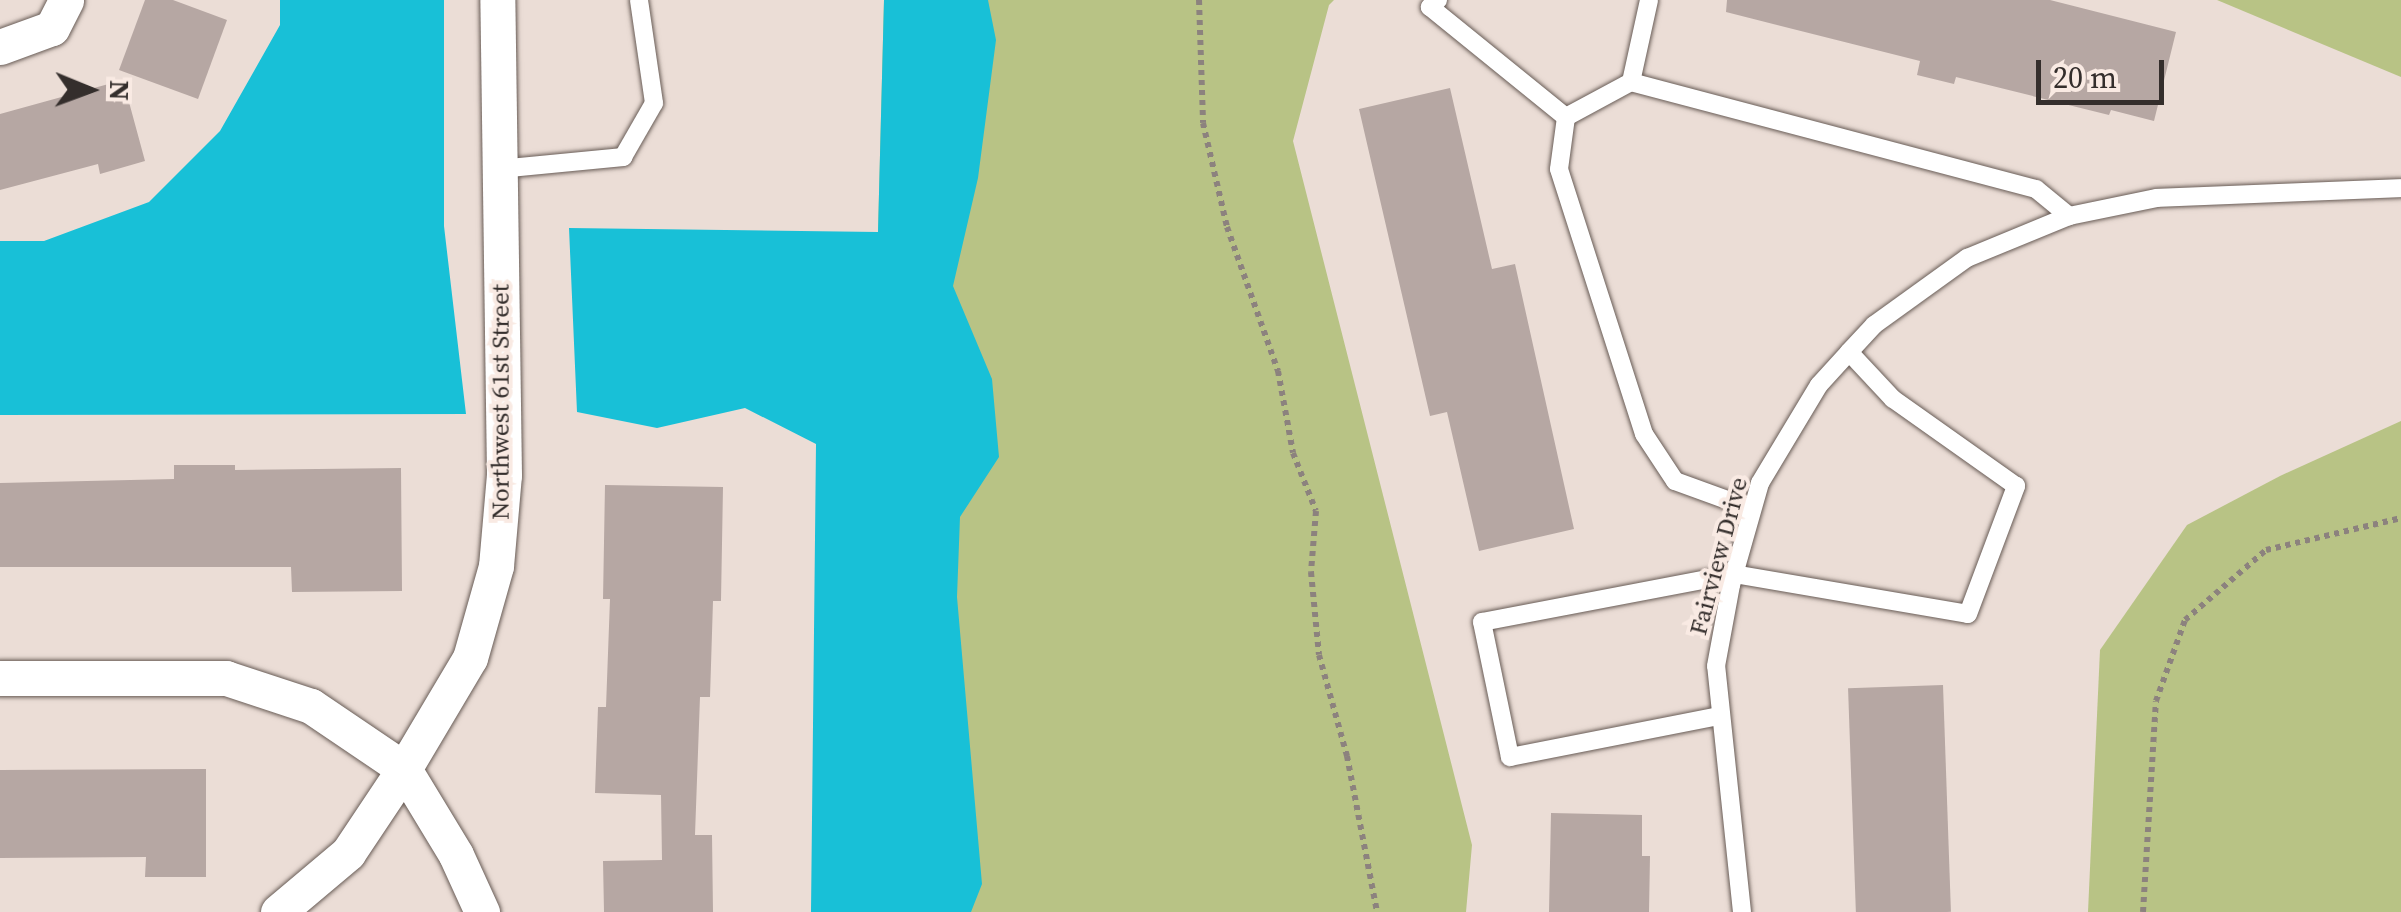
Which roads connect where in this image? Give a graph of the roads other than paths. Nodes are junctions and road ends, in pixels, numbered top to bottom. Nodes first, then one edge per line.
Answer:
1 (496, 0) edge
2 (640, 0) edge
3 (1438, 0) edge
4 (1649, 0) edge
5 (59, 14) edge
6 (0, 47) edge
7 (1631, 82) junction
8 (1566, 118) junction
9 (499, 169) junction
10 (2401, 188) edge
11 (2069, 216) junction
12 (1849, 352) junction
13 (1752, 509) junction
14 (1734, 574) junction
15 (0, 678) edge
16 (1719, 716) junction
17 (404, 769) junction
18 (278, 912) edge
19 (482, 912) edge
20 (1742, 912) edge

1 - 9 street, Northwest 61st Street
2 - 9 lane
3 - 8 lane
4 - 7 lane
5 - 6 street
7 - 8 lane
7 - 11 lane
8 - 13 lane
9 - 17 street, Northwest 61st Street
10 - 11 lane, Fairview Drive
11 - 12 lane, Fairview Drive
12 - 13 lane, Fairview Drive
12 - 14 lane
13 - 14 lane, Fairview Drive
14 - 16 lane, Fairview Drive
14 - 16 lane
15 - 17 street
16 - 20 lane, Fairview Drive
17 - 18 street, Northwest 61st Street
17 - 19 street

